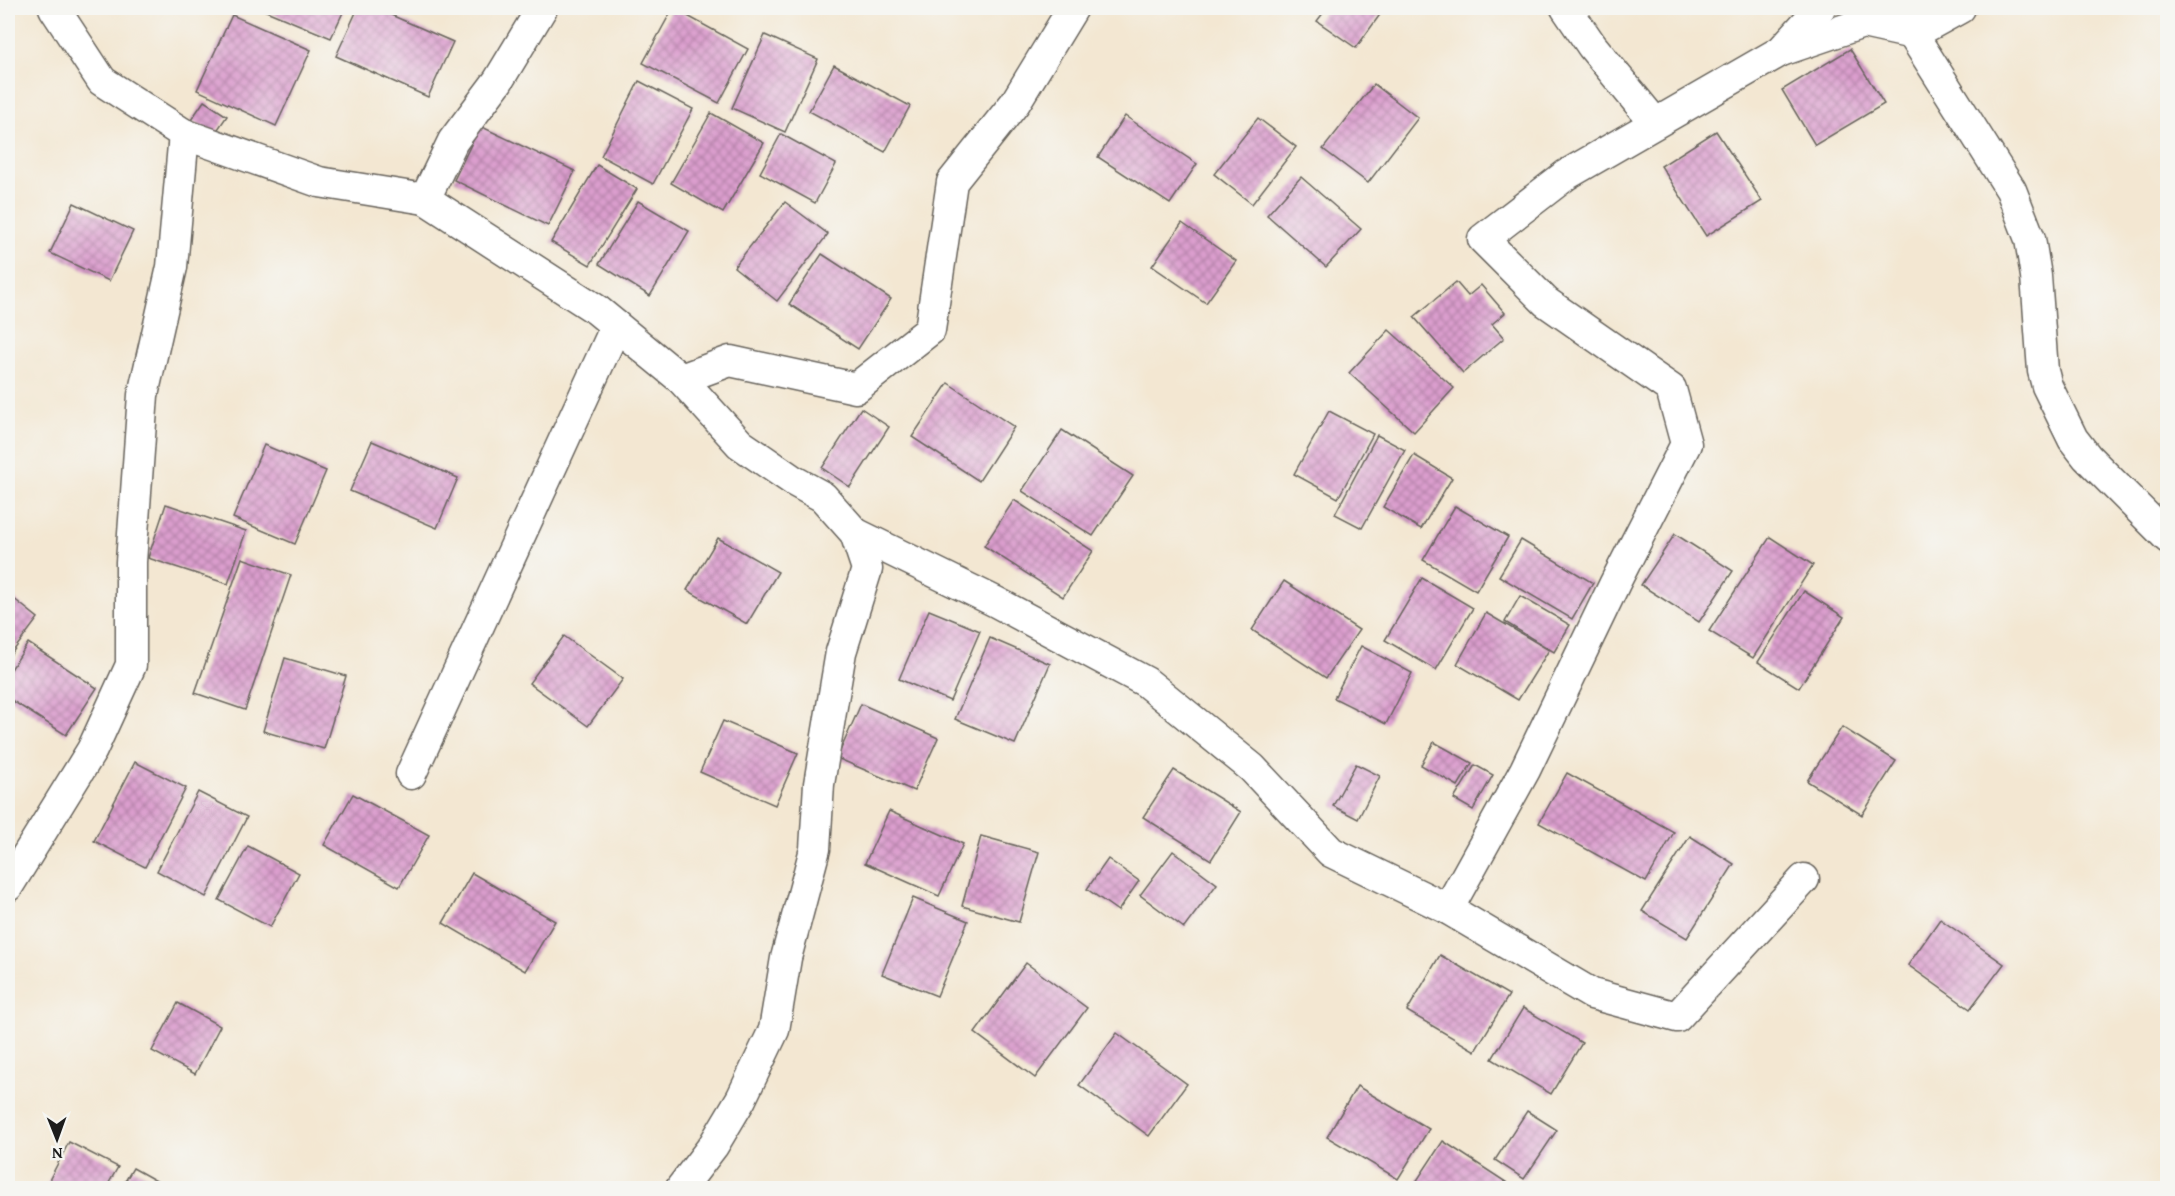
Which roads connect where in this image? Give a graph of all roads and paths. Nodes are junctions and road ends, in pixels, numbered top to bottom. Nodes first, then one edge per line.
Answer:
1 (54, 8) edge
2 (542, 8) edge
3 (1073, 8) edge
4 (1566, 8) edge
5 (1820, 8) edge
6 (1896, 8) edge
7 (1960, 8) edge
8 (1913, 34) junction
9 (1781, 51) junction
10 (1655, 123) junction
11 (184, 134) junction
12 (425, 199) junction
13 (616, 326) junction
14 (681, 379) junction
15 (855, 533) junction
16 (2168, 538) edge
17 (411, 774) dead end
18 (1804, 879) dead end
19 (8, 886) edge
20 (1448, 909) junction
21 (681, 1188) edge

1 - 11 street
2 - 12 street
3 - 14 street
4 - 10 street
5 - 9 street
6 - 8 street
7 - 8 street
8 - 9 street
8 - 16 street
9 - 10 street
10 - 20 street
11 - 12 street
11 - 19 street
12 - 13 street
13 - 14 street
13 - 17 street
14 - 15 street
15 - 20 street
15 - 21 street
18 - 20 street

